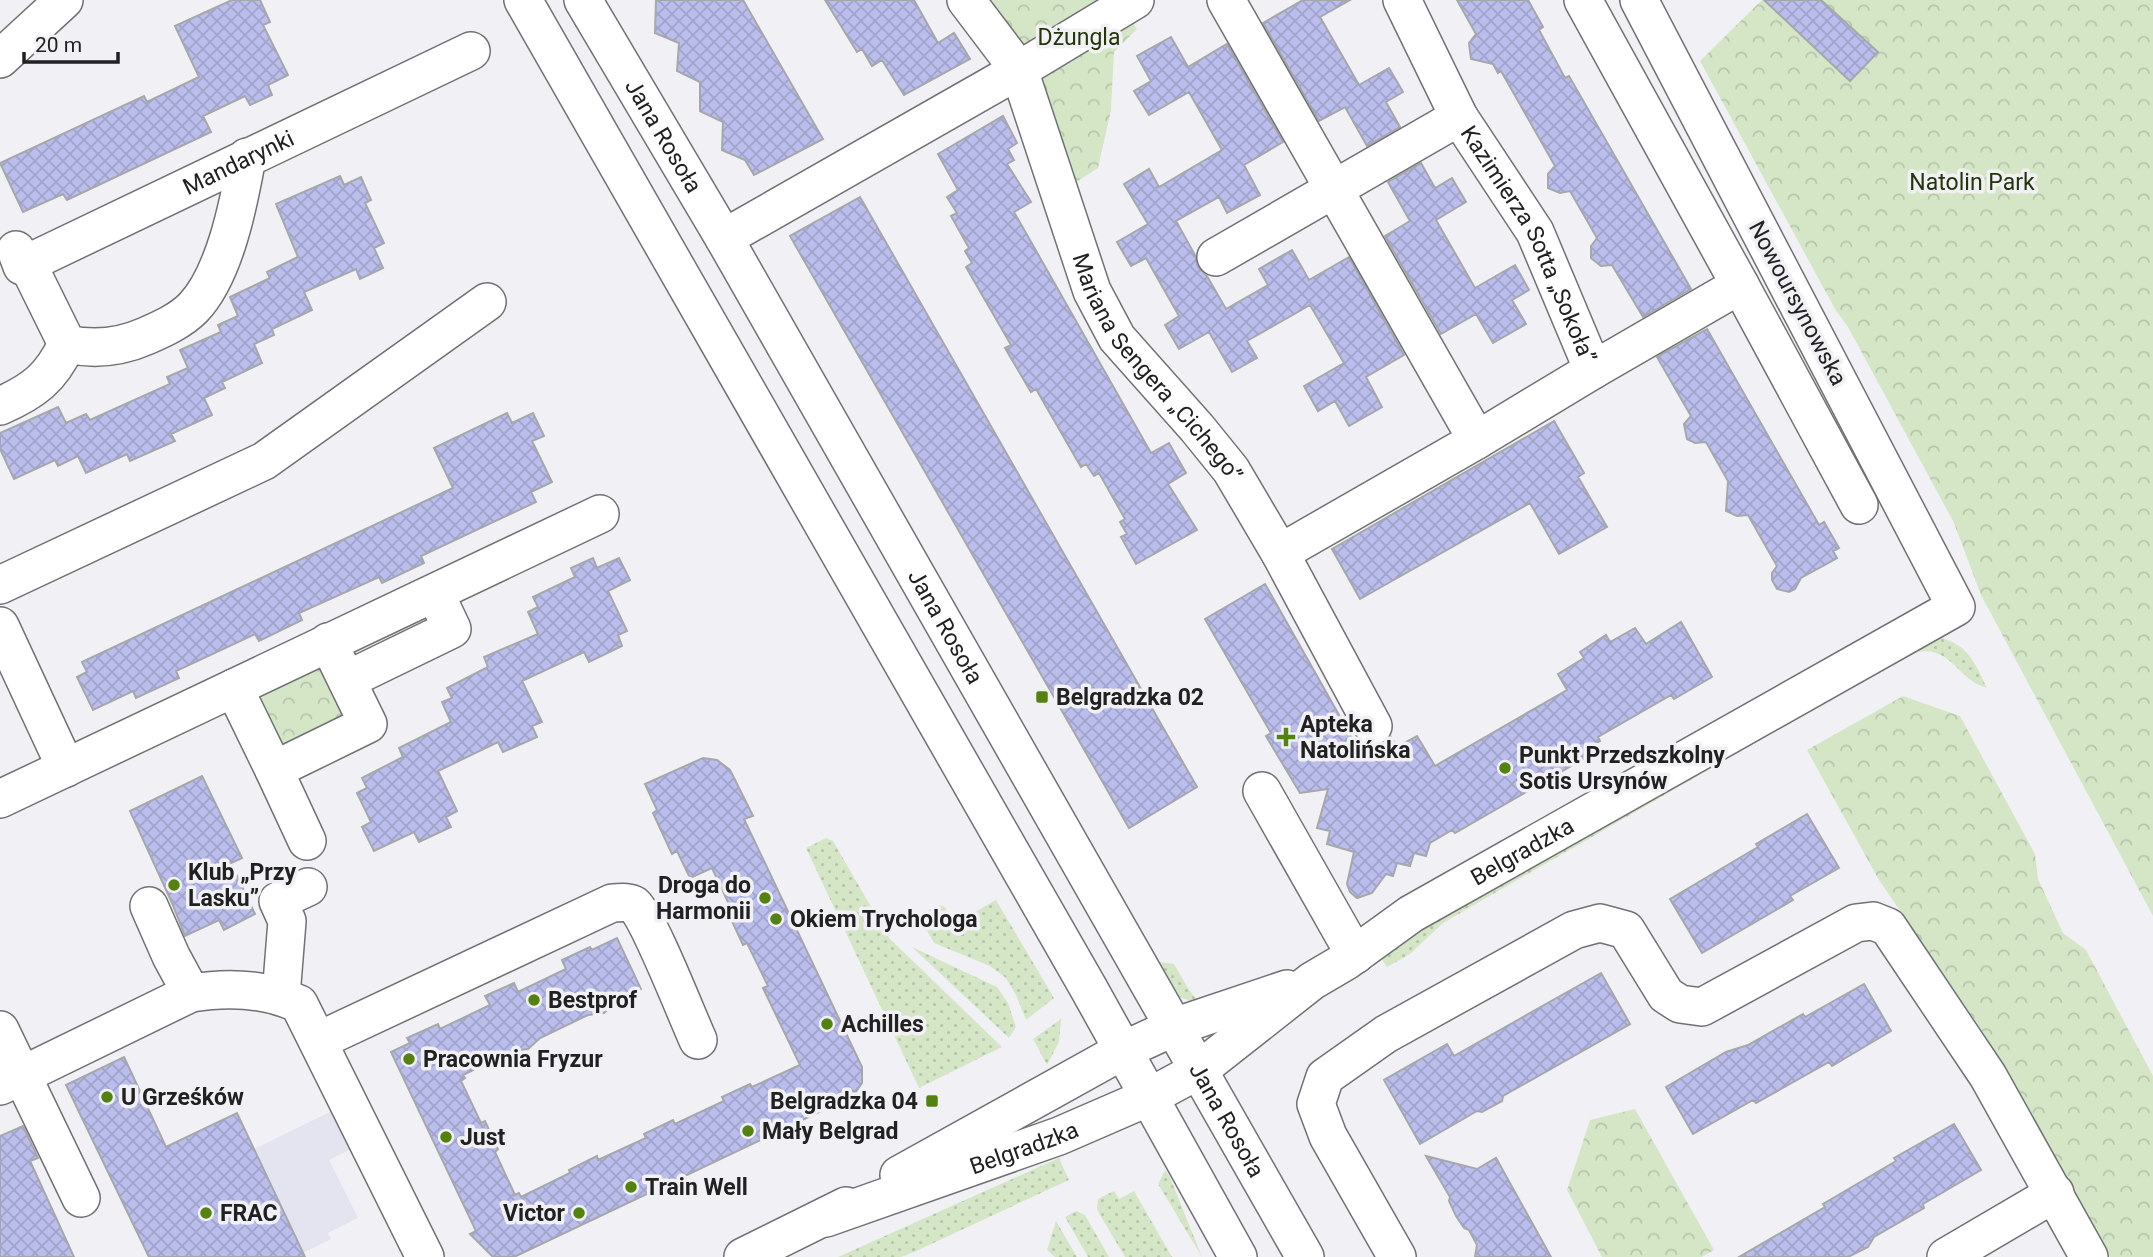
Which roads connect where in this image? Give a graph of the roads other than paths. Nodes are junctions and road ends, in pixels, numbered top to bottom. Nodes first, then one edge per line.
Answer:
1 (64, 0) edge
2 (523, 0) edge
3 (583, 0) edge
4 (966, 0) edge
5 (1135, 0) edge
6 (1226, 0) edge
7 (1402, 0) edge
8 (1583, 0) edge
9 (1639, 0) edge
10 (471, 51) dead end
11 (0, 59) edge
12 (1019, 70) junction
13 (1459, 117) junction
14 (247, 158) junction
15 (1333, 188) junction
16 (724, 238) junction
17 (1216, 257) dead end
18 (1740, 285) junction
19 (487, 302) dead end
20 (67, 344) junction
21 (1593, 370) junction
22 (0, 406) edge
23 (1477, 440) junction
24 (1859, 505) dead end
25 (600, 514) dead end
26 (1280, 553) junction
27 (0, 585) edge
28 (435, 593) junction
29 (1956, 607) joint
30 (0, 626) edge
31 (328, 642) junction
32 (347, 680) junction
33 (234, 688) junction
34 (1373, 726) dead end
35 (66, 768) junction
36 (274, 770) junction
37 (1262, 791) dead end
38 (0, 799) edge
39 (307, 841) dead end
40 (308, 887) dead end
41 (149, 906) dead end
42 (1356, 955) junction
43 (1312, 981) junction
44 (191, 993) junction
45 (281, 996) junction
46 (1174, 1027) junction
47 (0, 1030) edge
48 (698, 1040) dead end
49 (318, 1041) junction
50 (1122, 1051) junction
51 (1199, 1070) junction
52 (11, 1081) edge
53 (1149, 1097) junction
54 (2055, 1193) junction
55 (82, 1198) dead end
56 (825, 1218) junction
57 (425, 1257) edge
58 (743, 1257) edge
59 (1238, 1257) edge
60 (1305, 1257) edge
61 (1397, 1257) edge
62 (1946, 1257) edge
63 (2090, 1257) edge

1 - 11 street
2 - 50 street
3 - 16 street, Jana Rosoła
4 - 12 street, Mariana Sengera „Cichego”
5 - 12 street
6 - 15 street
7 - 13 street, Kazimierza Sotta „Sokoła”
8 - 18 street
9 - 29 street, Nowoursynowska
10 - 14 street, Mandarynki
12 - 16 street
12 - 26 street, Mariana Sengera „Cichego”
13 - 15 street
13 - 21 street, Kazimierza Sotta „Sokoła”
14 - 20 street
14 - 20 street, Mandarynki
15 - 17 street
15 - 23 street
16 - 46 street, Jana Rosoła
18 - 21 street
18 - 24 street
19 - 27 street
20 - 22 street
21 - 23 street, Kazimierza Sotta „Sokoła”
23 - 26 street, Kazimierza Sotta „Sokoła”
25 - 28 street
26 - 34 street, Mariana Sengera „Cichego”
28 - 31 street
28 - 32 street
29 - 42 street, Belgradzka
30 - 35 street
31 - 32 street
31 - 33 street
32 - 36 street
33 - 35 street
33 - 36 street
35 - 38 street
36 - 39 street
37 - 42 street
40 - 45 street
41 - 44 street
42 - 43 street, Belgradzka
43 - 46 street, Belgradzka
43 - 51 street, Belgradzka
44 - 45 street
44 - 52 street
45 - 49 street
46 - 50 street, Belgradzka
46 - 51 street, Jana Rosoła
47 - 52 street
48 - 49 street
49 - 57 street
50 - 53 street
50 - 56 street, Belgradzka
51 - 53 street, Belgradzka
51 - 60 street, Jana Rosoła
52 - 55 street
53 - 56 street, Belgradzka
53 - 59 street
54 - 61 street
54 - 62 street
54 - 63 street
56 - 58 street, Belgradzka

